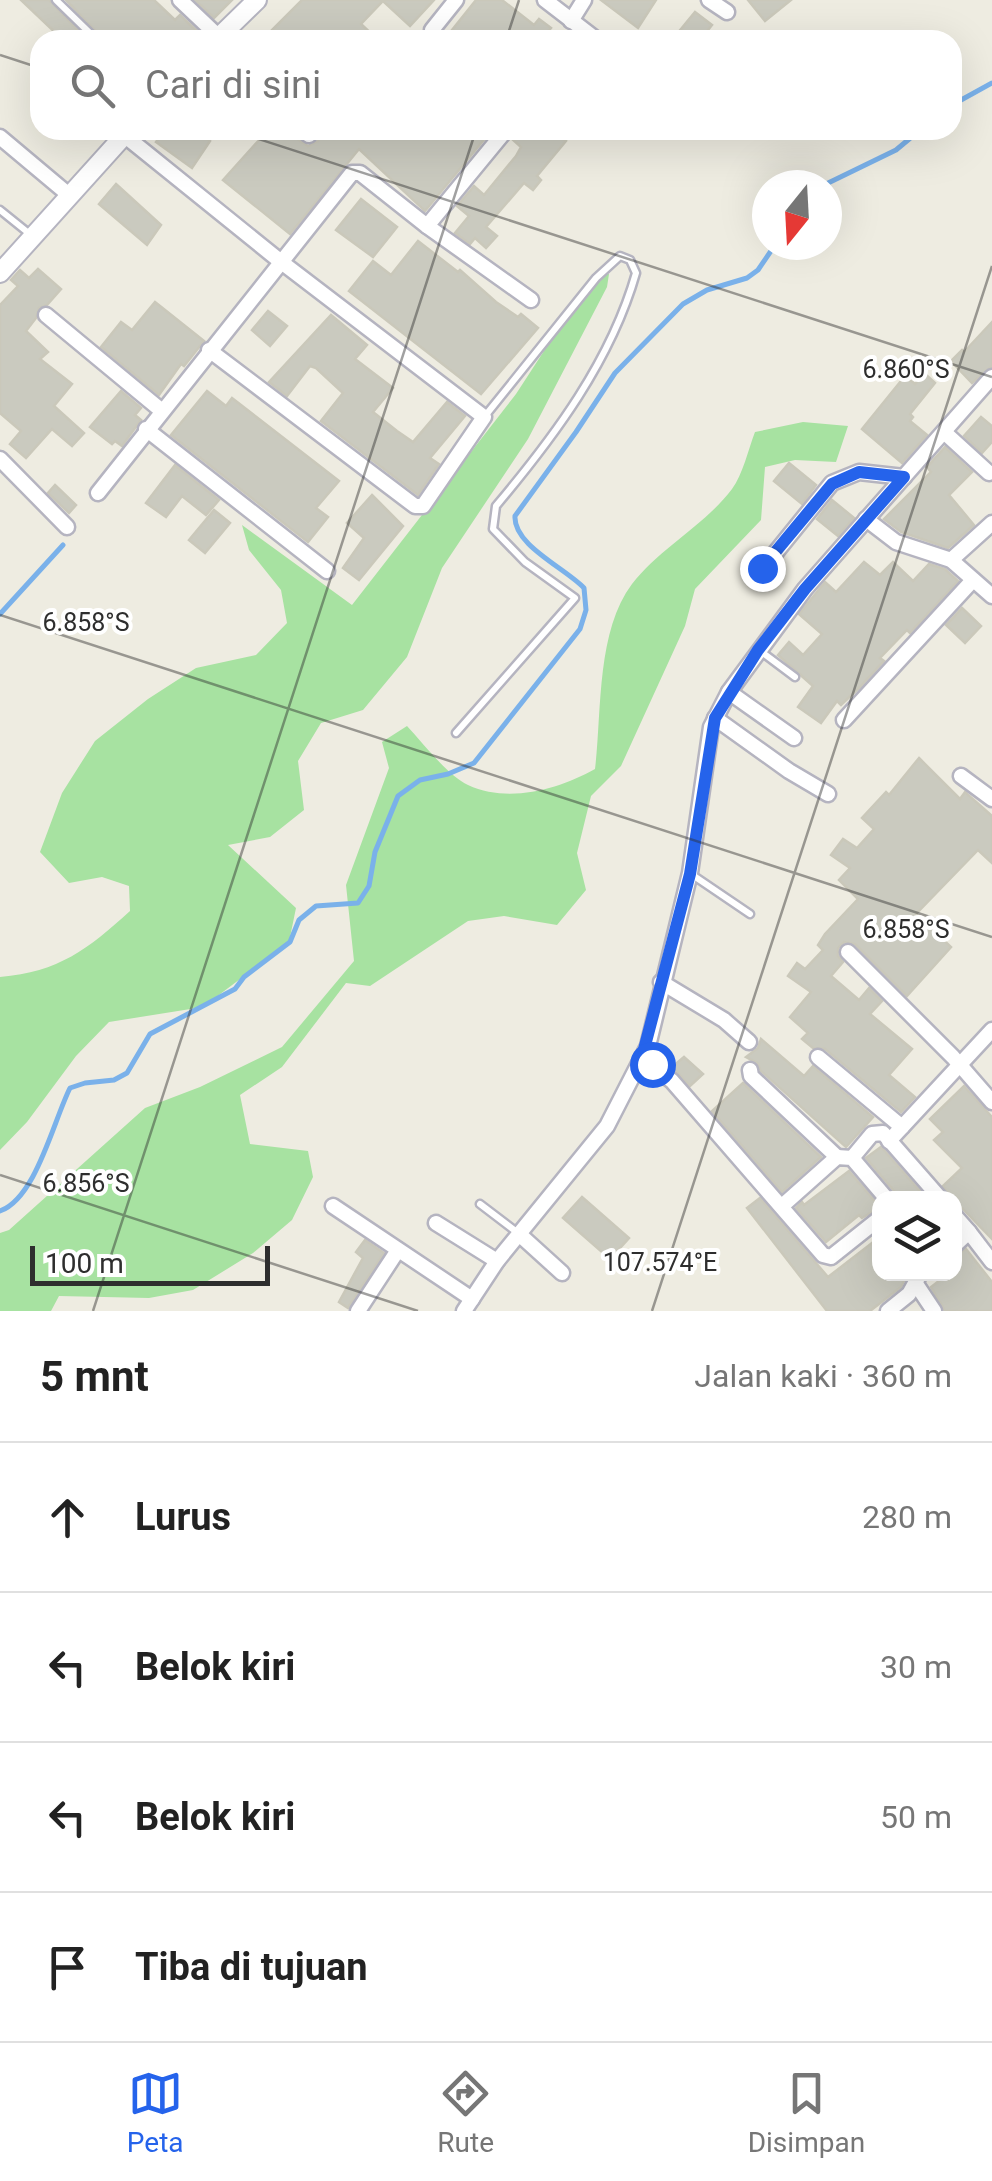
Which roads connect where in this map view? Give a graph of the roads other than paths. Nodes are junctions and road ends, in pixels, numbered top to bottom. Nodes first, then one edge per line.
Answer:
1 (56, 0) edge
2 (180, 0) edge
3 (257, 0) edge
4 (456, 0) edge
5 (545, 0) edge
6 (584, 0) edge
7 (709, 0) edge
8 (727, 12) dead end
9 (572, 21) junction
10 (87, 30) edge
11 (208, 30) edge
12 (226, 30) edge
13 (432, 30) dead end
14 (584, 30) edge
15 (0, 136) edge
16 (120, 140) edge
17 (134, 140) edge
18 (498, 140) edge
19 (69, 196) junction
20 (0, 210) edge
21 (428, 226) junction
22 (32, 236) junction
23 (280, 261) junction
24 (3, 264) edge
25 (531, 300) dead end
26 (46, 315) dead end
27 (209, 350) junction
28 (992, 377) edge
29 (162, 411) junction
30 (484, 417) junction
31 (146, 430) junction
32 (944, 432) junction
33 (0, 459) edge
34 (989, 473) dead end
35 (904, 477) junction
36 (98, 492) dead end
37 (866, 518) junction
38 (992, 522) edge
39 (67, 527) dead end
40 (951, 560) junction
41 (762, 568) dead end
42 (327, 571) dead end
43 (974, 580) junction
44 (992, 596) edge
45 (758, 650) junction
46 (795, 677) dead end
47 (729, 692) junction
48 (715, 718) junction
49 (844, 720) dead end
50 (456, 733) dead end
51 (794, 738) dead end
52 (962, 776) dead end
53 (828, 794) dead end
54 (992, 800) edge
55 (690, 874) junction
56 (750, 914) dead end
57 (848, 952) dead end
58 (661, 982) junction
59 (992, 1030) edge
60 (749, 1042) dead end
61 (642, 1057) junction
62 (818, 1057) dead end
63 (962, 1066) junction
64 (750, 1070) dead end
65 (992, 1102) edge
66 (902, 1127) junction
67 (889, 1141) junction
68 (844, 1157) junction
69 (879, 1191) edge
70 (934, 1191) edge
71 (480, 1204) dead end
72 (333, 1206) dead end
73 (782, 1206) junction
74 (436, 1223) dead end
75 (962, 1223) edge
76 (872, 1224) edge
77 (968, 1230) junction
78 (519, 1234) junction
79 (962, 1237) edge
80 (398, 1250) junction
81 (498, 1260) junction
82 (992, 1262) edge
83 (562, 1273) dead end
84 (916, 1281) edge
85 (919, 1281) edge
86 (468, 1305) edge
87 (358, 1311) edge
88 (888, 1311) edge
89 (934, 1311) edge

1 - 10 lane
2 - 11 street
3 - 12 street
4 - 13 street
5 - 9 street
6 - 9 street
7 - 8 street
9 - 14 street
15 - 19 street
16 - 19 street
17 - 23 street
18 - 21 street
19 - 22 street
20 - 22 lane
21 - 23 street
21 - 25 street
22 - 24 street
23 - 27 street
23 - 30 street
26 - 29 street
27 - 29 street
27 - 30 street
28 - 32 street
29 - 31 street
30 - 50 lane
31 - 36 street
31 - 42 street
32 - 34 street
32 - 35 street
33 - 39 street
35 - 37 street
35 - 41 street
37 - 40 street
37 - 45 street
38 - 40 street
40 - 43 street
43 - 44 street
43 - 49 street
45 - 46 lane
45 - 47 street
47 - 48 street
47 - 51 street
48 - 53 street
48 - 55 street
52 - 54 street
55 - 56 lane
55 - 58 street
57 - 63 street
58 - 60 street
58 - 61 street
59 - 63 street
61 - 73 street
61 - 78 street
62 - 66 street
63 - 65 street
63 - 66 street
64 - 68 street
66 - 67 street
67 - 68 street
67 - 70 street
68 - 69 street
68 - 73 street
71 - 78 lane
72 - 80 street
73 - 76 street
74 - 81 street
75 - 77 street
77 - 79 street
77 - 82 street
78 - 81 street
78 - 83 street
80 - 86 street
80 - 87 street
81 - 86 street
84 - 88 street
85 - 89 street

